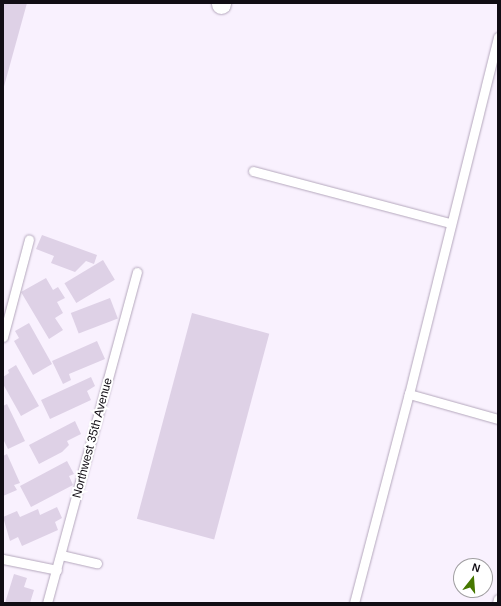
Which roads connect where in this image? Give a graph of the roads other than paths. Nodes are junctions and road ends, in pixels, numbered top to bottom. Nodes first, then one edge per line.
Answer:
1 (498, 37) edge
2 (253, 171) dead end
3 (450, 223) junction
4 (29, 238) dead end
5 (137, 272) dead end
6 (3, 337) edge
7 (409, 394) junction
8 (498, 419) edge
9 (61, 555) junction
10 (3, 559) edge
11 (96, 563) dead end
12 (57, 570) junction
13 (498, 599) edge
14 (47, 603) edge
15 (354, 603) edge
16 (497, 603) edge

1 - 3 lane
2 - 3 lane
3 - 7 lane
4 - 6 lane
5 - 9 lane, Northwest 35th Avenue
7 - 8 lane
7 - 15 lane
9 - 11 lane
9 - 12 lane, Northwest 35th Avenue
10 - 12 lane
12 - 14 lane, Northwest 35th Avenue
13 - 16 lane

